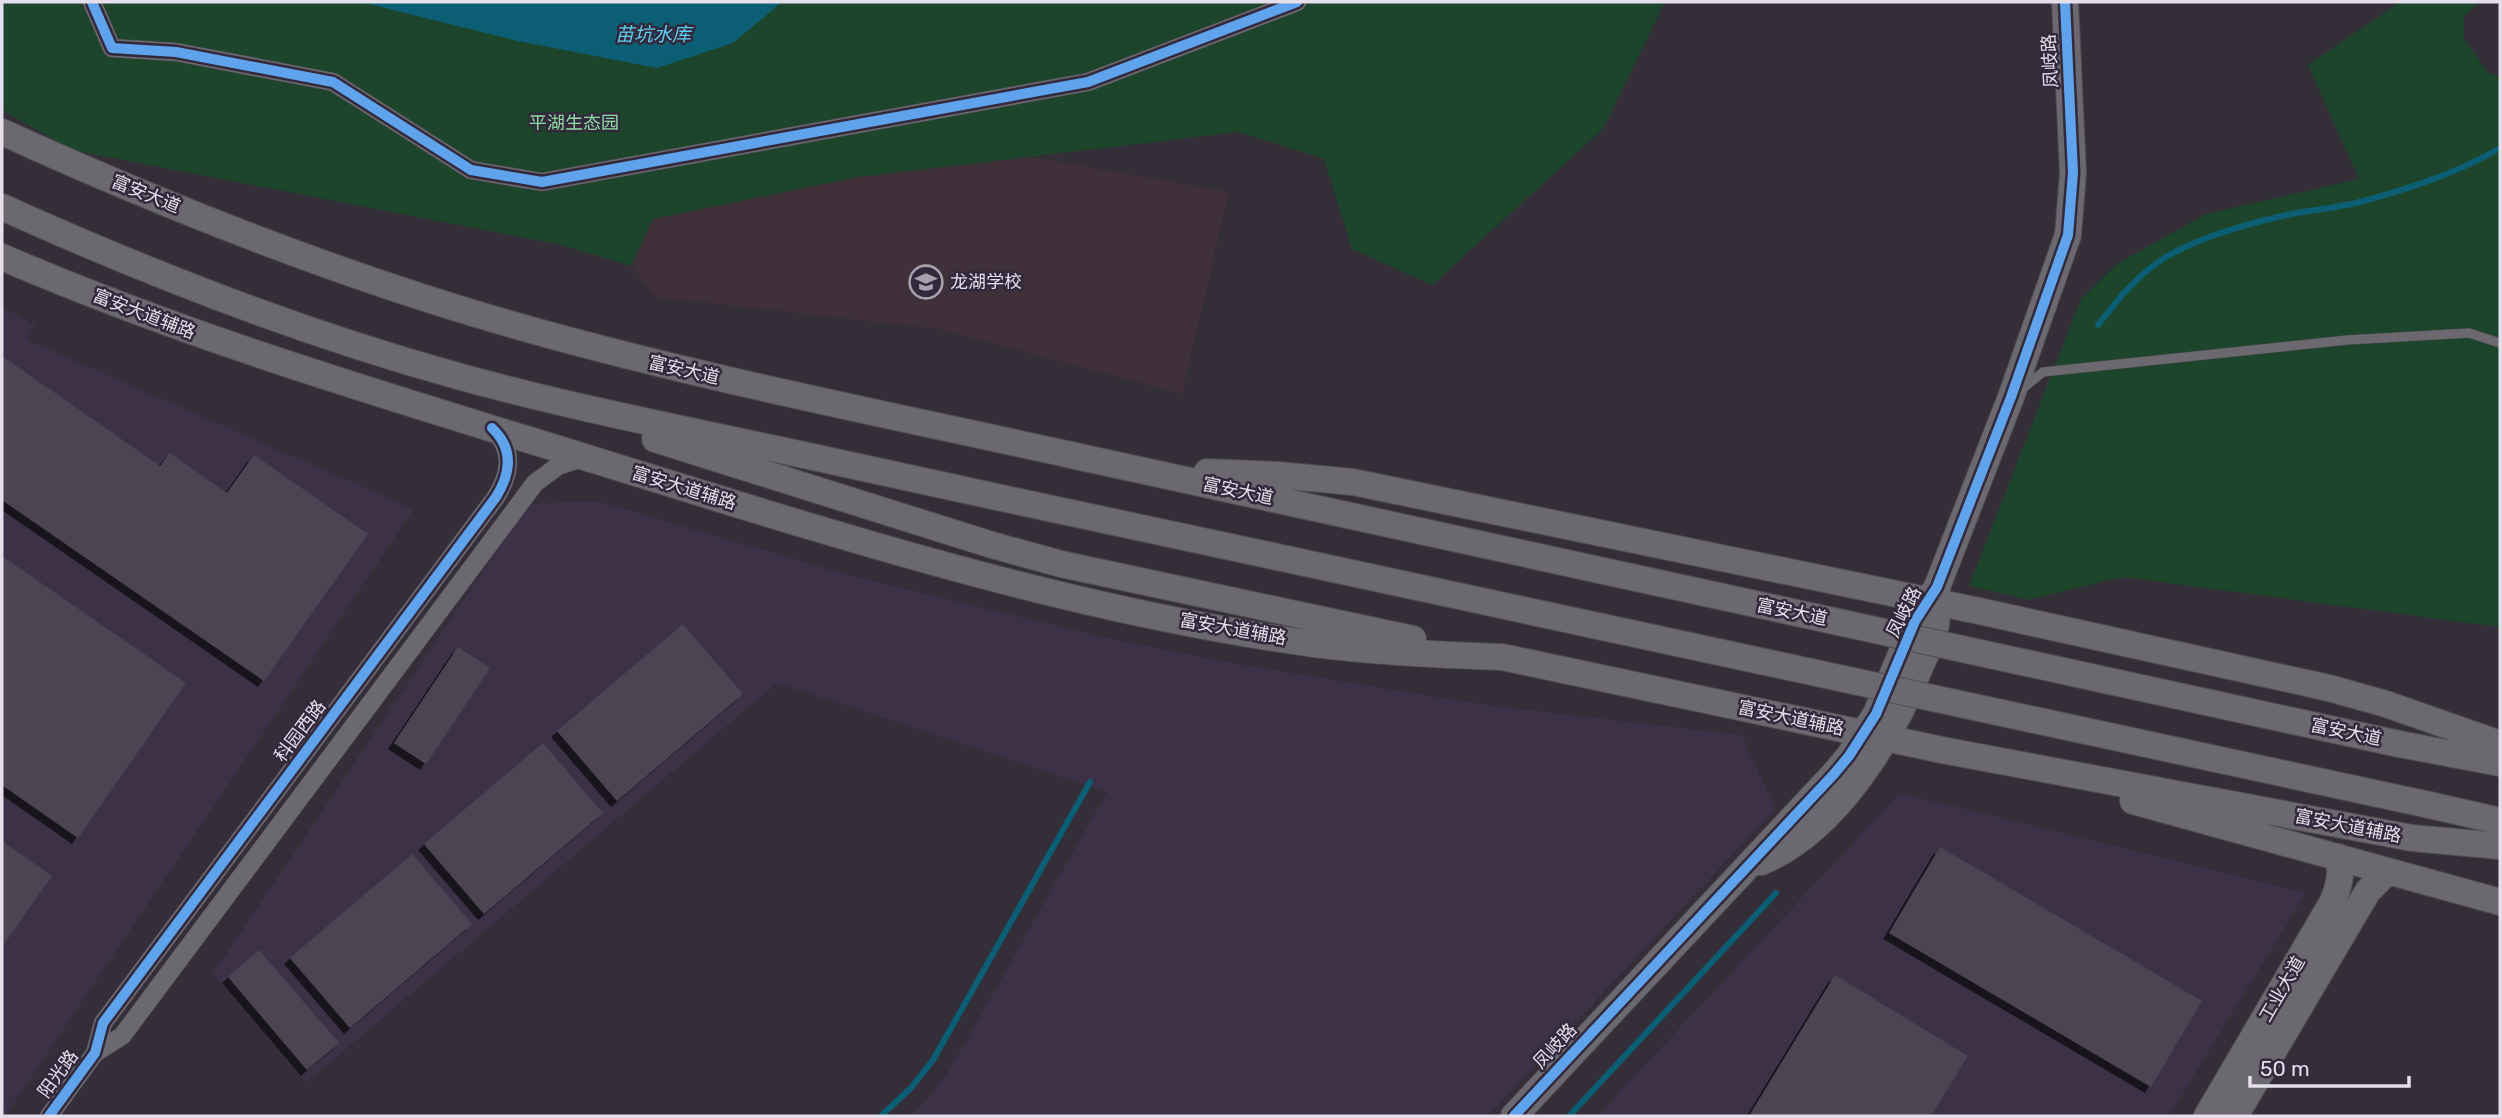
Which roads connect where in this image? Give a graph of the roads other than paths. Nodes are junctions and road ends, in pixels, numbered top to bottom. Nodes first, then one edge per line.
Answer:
1 (92, 2) edge
2 (1297, 2) edge
3 (2065, 2) edge
4 (2, 132) edge
5 (2, 207) edge
6 (2, 257) edge
7 (2500, 343) edge
8 (453, 375) junction
9 (2011, 397) junction
10 (492, 429) junction
11 (585, 457) junction
12 (1136, 469) junction
13 (1934, 597) junction
14 (1502, 657) junction
15 (1876, 736) junction
16 (2500, 744) edge
17 (1942, 750) junction
18 (2500, 763) edge
19 (2500, 821) edge
20 (2500, 846) edge
21 (2339, 857) junction
22 (2388, 871) junction
23 (2500, 902) edge
24 (95, 1053) junction
25 (49, 1116) edge
26 (1514, 1116) edge
27 (2207, 1116) edge
28 (2235, 1116) edge

1 - 2 street
3 - 9 main road, 凤岐路
4 - 12 main road, 富安大道
5 - 8 main road
6 - 10 main road, 富安大道辅路
7 - 9 lane
8 - 14 main road
8 - 19 main road, bridge
9 - 13 main road, 凤岐路
10 - 11 main road, 富安大道辅路
10 - 24 street, 科园西路
11 - 14 main road, 富安大道辅路
11 - 24 street
12 - 13 main road
12 - 18 main road, 富安大道, bridge
13 - 15 main road, 凤岐路
13 - 16 main road
14 - 15 main road, 富安大道辅路
15 - 17 main road, 富安大道辅路
15 - 26 main road, 凤岐路
17 - 20 main road, 富安大道辅路
17 - 21 main road
21 - 22 main road
21 - 27 main road, 工业大道
22 - 23 main road
22 - 28 main road, 工业大道
24 - 25 street, 阳光路

